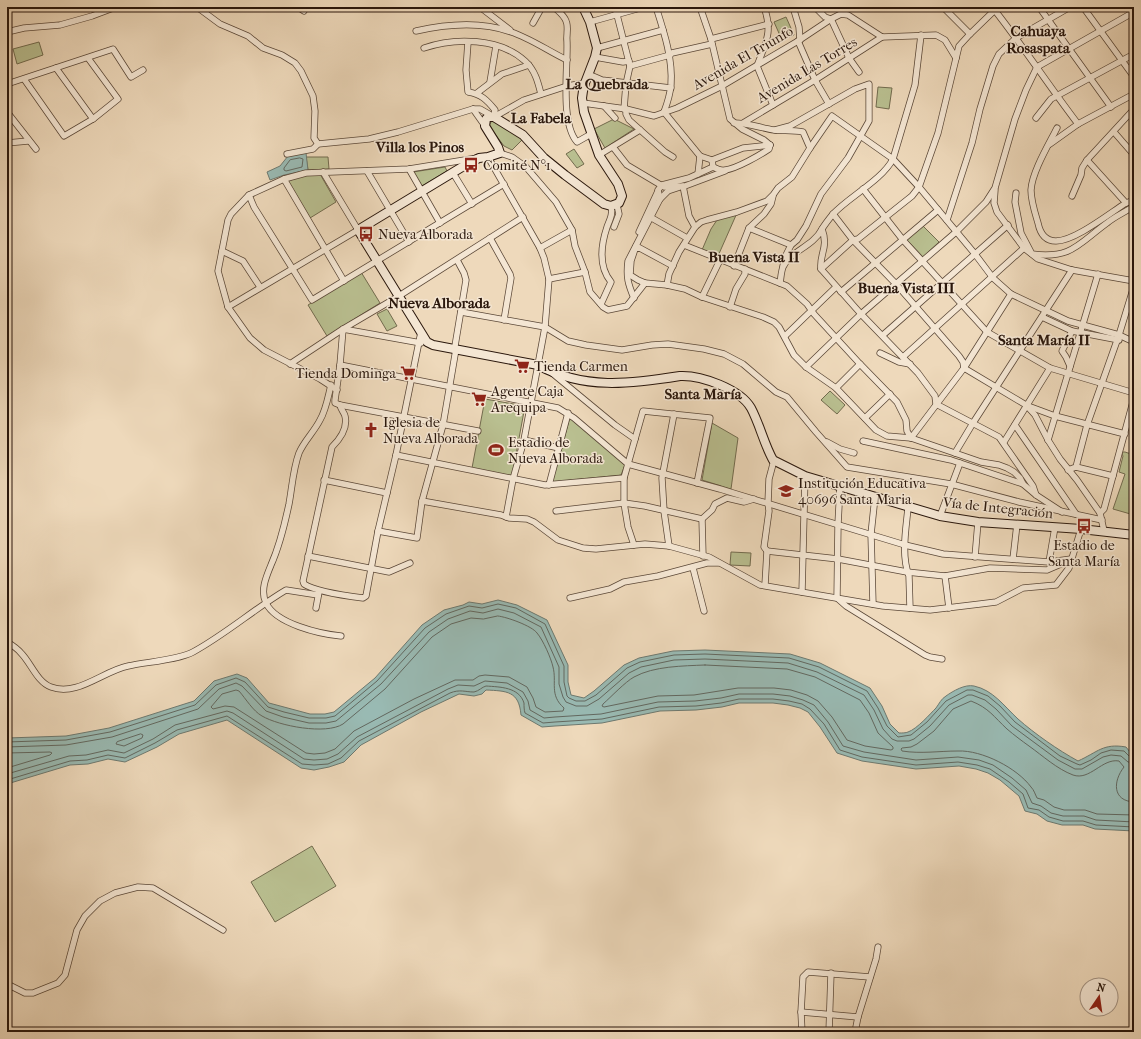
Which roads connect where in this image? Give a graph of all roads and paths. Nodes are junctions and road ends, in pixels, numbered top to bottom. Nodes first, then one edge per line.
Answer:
1 (116, 7) edge
2 (197, 7) edge
3 (298, 7) edge
4 (481, 7) edge
5 (542, 7) edge
6 (554, 7) edge
7 (583, 7) edge
8 (615, 7) edge
9 (644, 7) edge
10 (656, 7) edge
11 (700, 7) edge
12 (764, 7) edge
13 (793, 7) edge
14 (815, 7) edge
15 (945, 7) edge
16 (1039, 7) edge
17 (1070, 7) edge
18 (1083, 7) edge
19 (1131, 7) edge
20 (995, 8) edge
21 (304, 11) dead end
22 (1134, 12) edge
23 (617, 15) junction
24 (831, 19) junction
25 (1048, 19) junction
26 (590, 22) junction
27 (533, 23) dead end
28 (769, 24) junction
29 (663, 30) junction
30 (416, 31) dead end
31 (7, 32) edge
32 (512, 32) junction
33 (1101, 32) junction
34 (970, 34) junction
35 (921, 35) junction
36 (882, 37) junction
37 (1016, 38) junction
38 (624, 40) junction
39 (799, 40) junction
40 (468, 42) junction
41 (711, 42) junction
42 (496, 46) junction
43 (424, 48) dead end
44 (597, 48) junction
45 (1069, 49) junction
46 (1134, 54) edge
47 (670, 55) junction
48 (595, 57) junction
49 (88, 58) junction
50 (849, 58) junction
51 (956, 58) junction
52 (566, 60) junction
53 (1121, 61) junction
54 (629, 63) junction
55 (529, 65) junction
56 (757, 66) junction
57 (1037, 67) junction
58 (56, 68) junction
59 (143, 70) dead end
60 (859, 72) dead end
61 (588, 74) junction
62 (1134, 77) edge
63 (1090, 78) junction
64 (7, 79) edge
65 (24, 79) junction
66 (815, 80) junction
67 (490, 82) junction
68 (585, 83) junction
69 (626, 84) junction
70 (567, 86) junction
71 (722, 86) junction
72 (671, 88) junction
73 (477, 93) junction
74 (541, 94) junction
75 (1134, 94) edge
76 (1057, 96) junction
77 (583, 104) junction
78 (829, 104) junction
79 (773, 105) junction
80 (604, 106) junction
81 (1111, 107) junction
82 (473, 109) junction
83 (625, 109) junction
84 (1134, 109) edge
85 (7, 112) edge
86 (664, 112) junction
87 (494, 117) junction
88 (615, 118) dead end
89 (1036, 118) dead end
90 (93, 119) junction
91 (734, 123) junction
92 (743, 123) junction
93 (1078, 124) junction
94 (485, 126) junction
95 (1057, 128) dead end
96 (640, 130) junction
97 (775, 130) junction
98 (1114, 132) junction
99 (591, 134) junction
100 (860, 136) junction
101 (28, 140) junction
102 (7, 143) edge
103 (318, 144) junction
104 (770, 145) junction
105 (1048, 146) junction
106 (613, 147) junction
107 (810, 148) junction
108 (36, 149) dead end
109 (500, 153) junction
110 (287, 154) dead end
111 (599, 155) junction
112 (1134, 155) edge
113 (700, 156) junction
114 (484, 157) junction
115 (673, 157) dead end
116 (894, 159) junction
117 (712, 160) junction
118 (1087, 160) junction
119 (713, 167) junction
120 (409, 169) junction
121 (726, 170) junction
122 (367, 171) junction
123 (324, 172) junction
124 (453, 173) junction
125 (698, 174) junction
126 (284, 179) junction
127 (504, 184) junction
128 (662, 185) junction
129 (683, 186) junction
130 (919, 187) junction
131 (995, 188) junction
132 (863, 189) junction
133 (658, 190) junction
134 (422, 192) junction
135 (1016, 193) dead end
136 (249, 195) junction
137 (773, 195) junction
138 (1072, 196) dead end
139 (660, 199) junction
140 (1134, 200) edge
141 (1126, 203) junction
142 (472, 204) junction
143 (614, 206) junction
144 (938, 210) junction
145 (390, 211) junction
146 (833, 214) junction
147 (523, 217) junction
148 (650, 217) junction
149 (885, 217) junction
150 (947, 220) junction
151 (440, 223) junction
152 (1008, 225) junction
153 (614, 227) dead end
154 (695, 227) junction
155 (749, 228) junction
156 (822, 229) junction
157 (358, 230) junction
158 (572, 230) junction
159 (956, 232) junction
160 (490, 238) junction
161 (687, 238) junction
162 (853, 240) junction
163 (903, 240) junction
164 (409, 242) junction
165 (684, 245) junction
166 (790, 245) junction
167 (636, 246) junction
168 (540, 248) junction
169 (1024, 248) junction
170 (325, 249) junction
171 (222, 252) junction
172 (975, 254) junction
173 (1032, 254) junction
174 (628, 258) junction
175 (457, 260) junction
176 (720, 260) junction
177 (378, 261) junction
178 (922, 262) junction
179 (875, 264) junction
180 (673, 266) junction
181 (734, 266) junction
182 (784, 266) junction
183 (292, 268) junction
184 (745, 269) junction
185 (821, 269) junction
186 (1072, 270) junction
187 (585, 272) junction
188 (1098, 274) junction
189 (993, 278) junction
190 (549, 279) junction
191 (344, 281) junction
192 (1134, 282) edge
193 (645, 283) junction
194 (780, 283) junction
195 (942, 283) junction
196 (896, 284) junction
197 (667, 285) junction
198 (1134, 286) edge
199 (260, 287) junction
200 (836, 287) junction
201 (841, 292) junction
202 (1011, 294) junction
203 (399, 296) junction
204 (702, 297) junction
205 (634, 298) junction
206 (601, 304) junction
207 (916, 306) junction
208 (961, 306) junction
209 (228, 307) junction
210 (730, 307) junction
211 (811, 310) junction
212 (1046, 310) junction
213 (461, 312) junction
214 (861, 314) junction
215 (1042, 317) junction
216 (504, 320) junction
217 (1083, 325) junction
218 (545, 327) junction
219 (343, 329) junction
220 (935, 330) junction
221 (1072, 331) junction
222 (421, 332) junction
223 (987, 332) junction
224 (1080, 332) junction
225 (882, 335) junction
226 (785, 336) junction
227 (836, 338) junction
228 (1118, 338) junction
229 (1131, 341) edge
230 (427, 342) junction
231 (418, 343) junction
232 (456, 349) junction
233 (1020, 351) junction
234 (880, 353) dead end
235 (904, 357) junction
236 (290, 364) junction
237 (860, 364) junction
238 (910, 364) junction
239 (340, 365) junction
240 (538, 365) junction
241 (1070, 366) junction
242 (806, 367) junction
243 (964, 368) junction
244 (1050, 368) junction
245 (552, 373) junction
246 (1068, 374) junction
247 (412, 380) junction
248 (1101, 383) junction
249 (331, 385) junction
250 (996, 386) junction
251 (450, 388) junction
252 (836, 388) junction
253 (337, 390) junction
254 (1134, 393) edge
255 (890, 394) junction
256 (1134, 398) edge
257 (532, 403) junction
258 (936, 404) junction
259 (340, 405) junction
260 (1026, 405) junction
261 (568, 413) junction
262 (674, 414) junction
263 (1055, 416) junction
264 (404, 418) junction
265 (865, 418) junction
266 (973, 423) junction
267 (443, 425) junction
268 (1015, 425) junction
269 (1087, 425) junction
270 (478, 432) dead end
271 (1125, 434) junction
272 (911, 438) junction
273 (635, 439) junction
274 (524, 440) junction
275 (823, 440) junction
276 (1048, 440) junction
277 (863, 441) dead end
278 (1004, 442) junction
279 (559, 448) junction
280 (956, 452) junction
281 (854, 453) dead end
282 (396, 455) junction
283 (773, 460) junction
284 (433, 463) junction
285 (960, 463) junction
286 (628, 464) junction
287 (1076, 467) junction
288 (1068, 470) junction
289 (662, 473) junction
290 (805, 476) junction
291 (1113, 476) junction
292 (624, 478) junction
293 (514, 479) junction
294 (324, 480) junction
295 (697, 483) junction
296 (952, 484) junction
297 (1023, 484) junction
298 (549, 485) junction
299 (840, 487) junction
300 (387, 493) junction
301 (1036, 495) junction
302 (875, 497) junction
303 (754, 499) junction
304 (422, 500) junction
305 (624, 503) junction
306 (768, 504) junction
307 (908, 508) junction
308 (556, 511) dead end
309 (664, 511) junction
310 (1062, 512) junction
311 (803, 513) junction
312 (1100, 513) junction
313 (1076, 514) junction
314 (940, 516) junction
315 (506, 517) junction
316 (702, 519) junction
317 (1102, 520) junction
318 (978, 522) junction
319 (838, 524) junction
320 (1017, 524) junction
321 (1055, 527) junction
322 (1081, 529) junction
323 (378, 531) junction
324 (1104, 531) junction
325 (871, 534) junction
326 (1134, 535) edge
327 (634, 545) junction
328 (905, 545) junction
329 (669, 546) junction
330 (767, 550) junction
331 (802, 554) junction
332 (308, 556) junction
333 (703, 556) junction
334 (975, 557) junction
335 (838, 559) junction
336 (1013, 559) junction
337 (1071, 559) junction
338 (1049, 562) junction
339 (410, 563) dead end
340 (721, 563) junction
341 (873, 565) junction
342 (693, 568) junction
343 (371, 569) junction
344 (907, 572) junction
345 (945, 576) junction
346 (765, 586) junction
347 (319, 592) junction
348 (802, 592) junction
349 (570, 598) dead end
350 (837, 598) junction
351 (265, 602) junction
352 (873, 604) junction
353 (316, 608) dead end
354 (910, 608) junction
355 (949, 608) junction
356 (704, 611) dead end
357 (341, 636) dead end
358 (7, 642) edge
359 (942, 659) dead end
360 (223, 930) dead end
361 (878, 947) dead end
362 (831, 973) junction
363 (870, 977) junction
364 (7, 984) edge
365 (801, 1012) junction
366 (830, 1015) junction
367 (858, 1017) junction
368 (802, 1032) edge
369 (829, 1032) edge
370 (855, 1032) edge

1 - 31 street
2 - 103 street
3 - 21 street
4 - 32 street
5 - 27 street
6 - 52 street
7 - 26 main road
8 - 23 street
9 - 23 street
10 - 29 street
11 - 41 street
12 - 28 street
13 - 39 street
14 - 24 street
15 - 34 street
16 - 25 street
17 - 25 street
18 - 33 street
19 - 22 street
20 - 34 street
20 - 37 street
22 - 33 street
23 - 26 street
23 - 38 street
24 - 36 street, Avenida El Triunfo
24 - 39 street, Avenida El Triunfo
24 - 50 street
25 - 37 street
25 - 45 street
26 - 44 main road
28 - 41 street
28 - 56 street
29 - 38 street
29 - 47 street
30 - 32 street
32 - 52 street
33 - 45 street
33 - 53 street
34 - 51 street
35 - 36 street
35 - 51 street
35 - 116 street
36 - 50 street, Avenida Las Torres
37 - 57 street
37 - 150 street
38 - 44 street
38 - 54 street
39 - 56 street, Avenida El Triunfo
39 - 66 street
40 - 42 street
40 - 43 street
40 - 73 street
41 - 47 street
41 - 71 street
42 - 55 street
42 - 67 street
44 - 48 main road
45 - 57 street
45 - 63 street
46 - 53 street
47 - 54 street
47 - 72 street
48 - 54 street
48 - 61 main road
49 - 58 street
49 - 59 street
49 - 90 street
50 - 60 street
50 - 66 street, Avenida Las Torres
51 - 130 street
52 - 70 street
53 - 62 street
53 - 63 street
54 - 69 street
55 - 67 street
55 - 74 street
56 - 71 street, Avenida El Triunfo
56 - 79 street
57 - 76 street
57 - 131 street
58 - 65 street
58 - 90 street
61 - 68 main road
61 - 69 street
63 - 76 street
63 - 81 street
64 - 65 street
65 - 90 street
66 - 78 street
66 - 79 street, Avenida Las Torres
67 - 73 street
68 - 70 street
68 - 77 main road
69 - 72 street
69 - 83 street
70 - 74 street
70 - 99 street
71 - 86 street, Avenida El Triunfo
71 - 91 street
72 - 86 street
73 - 87 street
74 - 87 street
75 - 81 street
76 - 89 street
76 - 93 street
77 - 80 street, Avenida El Triunfo
77 - 99 main road
78 - 97 street
78 - 100 street
79 - 92 street, Avenida Las Torres
80 - 83 street, Avenida El Triunfo
80 - 88 street
81 - 93 street
82 - 87 street
82 - 94 street
82 - 103 street
83 - 86 street, Avenida El Triunfo
83 - 96 street
84 - 98 street
85 - 101 street
86 - 113 street
87 - 94 main road
87 - 143 main road
91 - 92 street
91 - 104 street
92 - 97 street
93 - 105 street
94 - 109 main road
95 - 105 street
96 - 106 street
96 - 115 street
97 - 107 street
98 - 112 street
98 - 118 street
99 - 111 main road
100 - 107 street
100 - 116 street
100 - 166 street
101 - 102 street
101 - 108 street
103 - 110 street
104 - 117 street
104 - 121 street
105 - 141 street
106 - 111 street
106 - 128 street
107 - 137 street
109 - 114 main road
109 - 158 street
111 - 143 main road
113 - 117 street
113 - 125 street
114 - 120 street
114 - 124 main road
114 - 127 street
116 - 130 street
116 - 132 street
117 - 119 street
118 - 138 street
118 - 141 street
119 - 121 street
119 - 125 street
120 - 122 street
120 - 134 street
121 - 129 street
122 - 123 street
122 - 145 street
123 - 126 street
123 - 157 street
124 - 134 main road
124 - 142 street
125 - 128 street
126 - 136 street
126 - 170 street
127 - 142 street
127 - 147 street
128 - 129 street
128 - 133 street
129 - 139 street
129 - 154 street
130 - 144 street
130 - 149 street
131 - 152 street
131 - 159 street
132 - 146 street
132 - 149 street
133 - 139 street
133 - 174 street
134 - 145 main road
134 - 151 street
135 - 173 street
136 - 171 street
136 - 183 street
137 - 154 street
137 - 155 street
139 - 148 street
140 - 141 street
140 - 173 street
142 - 151 street
143 - 153 street
143 - 206 street
144 - 150 street
144 - 163 street
145 - 157 main road
145 - 164 street
146 - 156 street
146 - 162 street
147 - 160 street
147 - 168 street
148 - 161 street
148 - 167 street
149 - 162 street
149 - 163 street
150 - 159 street
151 - 164 street
152 - 169 street
152 - 172 street
154 - 161 street
155 - 166 street
155 - 181 street
156 - 182 street
156 - 185 street
157 - 170 street
157 - 177 main road
158 - 168 street
158 - 187 street
159 - 172 street
159 - 178 street
160 - 175 street
160 - 216 street
161 - 165 street
162 - 179 street
162 - 185 street
163 - 178 street
163 - 179 street
164 - 177 street
165 - 176 street
165 - 180 street
166 - 182 street
167 - 174 street
167 - 180 street
167 - 193 street
168 - 190 street
169 - 173 street
169 - 189 street
170 - 183 street
170 - 191 street
171 - 199 street
171 - 209 street
172 - 189 street
172 - 195 street
173 - 186 street
174 - 205 street
175 - 203 street
175 - 213 street
176 - 181 street
176 - 204 street
177 - 191 street
177 - 203 main road
178 - 195 street
178 - 196 street
179 - 196 street
179 - 201 street
180 - 197 street
181 - 184 street
182 - 194 street
183 - 191 street
183 - 199 street
184 - 194 street
184 - 210 street
185 - 200 street
186 - 188 street
186 - 212 street
187 - 190 street
187 - 206 street
188 - 192 street
188 - 217 street
189 - 202 street
189 - 208 street
190 - 218 street
193 - 197 street
193 - 205 street
194 - 211 street
195 - 207 street
195 - 208 street
196 - 207 street
196 - 214 street
197 - 204 street
198 - 228 street
199 - 209 street
200 - 201 street
200 - 211 street
201 - 214 street
202 - 212 street
202 - 223 street
203 - 219 street
203 - 222 main road
204 - 210 street
205 - 206 street
207 - 220 street
207 - 225 street
208 - 220 street
208 - 223 street
209 - 236 street
210 - 226 street
211 - 226 street
211 - 227 street
212 - 215 street
212 - 217 street
213 - 216 street
213 - 232 street
214 - 225 street
214 - 227 street
215 - 221 street
215 - 233 street
216 - 218 street
217 - 224 street
217 - 228 street
218 - 240 street
218 - 275 street
219 - 231 street
219 - 236 street
219 - 239 street
220 - 235 street
220 - 243 street
221 - 224 street
221 - 241 street
222 - 230 main road
222 - 231 street
223 - 233 street
223 - 243 street
224 - 228 street
224 - 241 street
225 - 235 street
226 - 242 street
227 - 237 street
227 - 242 street
228 - 229 street
228 - 248 street
230 - 231 street
230 - 232 main road
231 - 247 street
232 - 240 main road
232 - 251 street
233 - 244 street
233 - 250 street
234 - 238 street
235 - 238 street
236 - 249 street
237 - 252 street
237 - 255 street
238 - 258 street
239 - 247 street
239 - 253 street
240 - 245 main road
240 - 257 street
241 - 246 street
242 - 252 street
243 - 250 street
243 - 258 street
244 - 246 street
244 - 260 street
245 - 273 street
245 - 283 main road
246 - 248 street
246 - 263 street
247 - 251 street
247 - 264 street
248 - 254 street
248 - 269 street
249 - 253 street
249 - 351 street
250 - 260 street
250 - 266 street
251 - 257 street
251 - 267 street
252 - 265 street
253 - 259 street
255 - 265 street
255 - 272 street
256 - 271 street
257 - 261 street
257 - 274 street
258 - 266 street
258 - 272 street
259 - 264 street
259 - 294 street
260 - 263 street
260 - 268 street
260 - 276 street
261 - 279 street
261 - 286 street
262 - 273 street
262 - 289 street
262 - 295 street
263 - 269 street
263 - 276 street
264 - 267 street
264 - 282 street
265 - 272 street
266 - 278 street
266 - 280 street
267 - 270 street
267 - 284 street
268 - 278 street
268 - 313 street
269 - 271 street
269 - 287 street
271 - 291 street
272 - 280 street
273 - 286 street
274 - 279 street
274 - 293 street
275 - 281 street
275 - 296 street
276 - 288 street
277 - 285 street
278 - 301 street
279 - 298 street
280 - 297 street
282 - 284 street
282 - 300 street
283 - 290 main road, Vía de Integración
283 - 306 street
284 - 293 street
284 - 304 street
285 - 296 street
285 - 297 street
286 - 289 street
286 - 292 street
287 - 288 street
287 - 291 street
288 - 312 street
289 - 295 street
289 - 309 street
290 - 299 main road, Vía de Integración
290 - 311 street
291 - 312 street
292 - 298 street
292 - 305 street
293 - 298 street
293 - 315 street
294 - 300 street
294 - 332 street
295 - 303 street
296 - 310 street
296 - 314 street
297 - 301 street
299 - 302 main road, Vía de Integración
299 - 319 street
300 - 323 street
301 - 310 street
302 - 307 main road, Vía de Integración
302 - 325 street
303 - 306 street
303 - 316 street
304 - 315 street
304 - 323 street
305 - 308 street
305 - 309 street
305 - 327 street
306 - 311 street
306 - 330 street
307 - 314 main road, Vía de Integración
307 - 328 street
309 - 316 street
309 - 329 street
310 - 313 street
311 - 319 street
311 - 331 street
312 - 317 street
313 - 317 street
314 - 318 main road, Vía de Integración
315 - 327 street
316 - 333 street
317 - 324 street
318 - 320 main road, Vía de Integración
318 - 334 street
319 - 325 street
319 - 335 street
320 - 321 main road, Vía de Integración
320 - 336 street
321 - 322 main road, Vía de Integración
321 - 338 street
322 - 324 main road, Vía de Integración
322 - 337 street
323 - 343 street
324 - 326 main road, Vía de Integración
325 - 328 street
325 - 341 street
327 - 329 street
328 - 334 street
328 - 344 street
329 - 333 street
330 - 331 street
330 - 346 street
331 - 335 street
331 - 348 street
332 - 343 street
332 - 347 street
333 - 340 street
334 - 336 street
335 - 341 street
335 - 350 street
336 - 338 street
337 - 338 street
337 - 345 street
337 - 355 street
339 - 343 street
340 - 342 street
340 - 346 street
341 - 344 street
341 - 352 street
342 - 349 street
342 - 356 street
343 - 347 street
344 - 345 street
344 - 354 street
345 - 355 street
346 - 348 street
347 - 351 street
347 - 353 street
348 - 350 street
350 - 352 street
350 - 359 street
351 - 357 street
351 - 358 street
352 - 354 street
354 - 355 street
360 - 364 street
361 - 363 street
362 - 363 street
362 - 365 street
362 - 366 street
363 - 367 street
365 - 366 street
365 - 368 street
366 - 367 street
366 - 369 street
367 - 370 street

